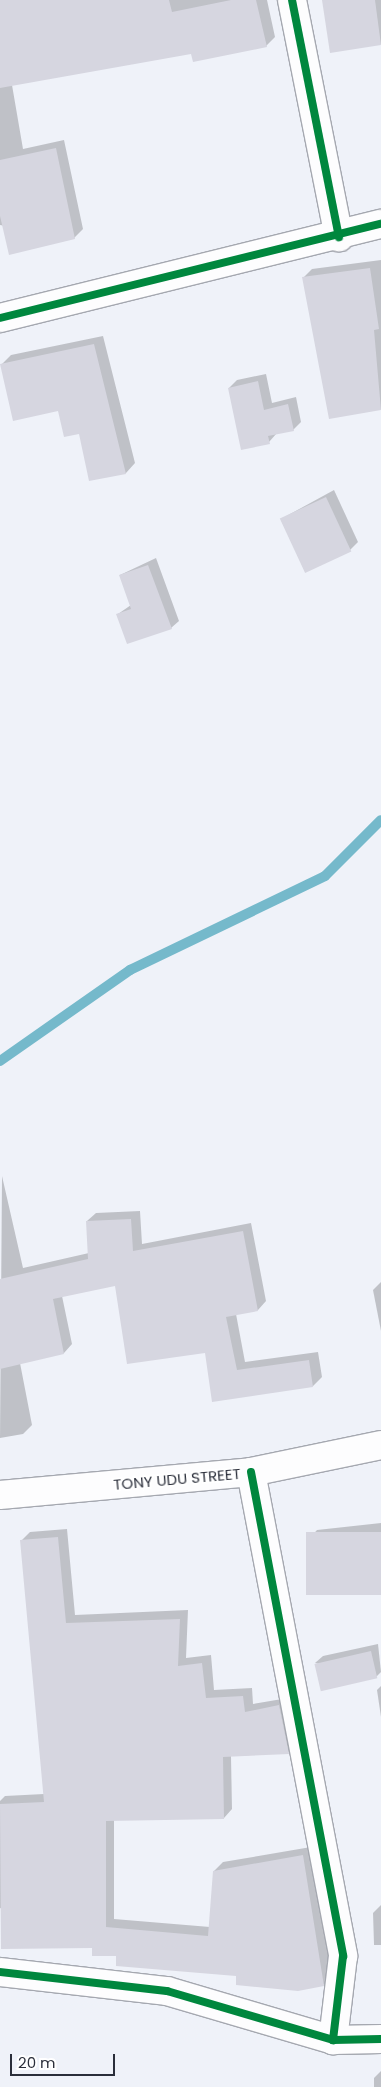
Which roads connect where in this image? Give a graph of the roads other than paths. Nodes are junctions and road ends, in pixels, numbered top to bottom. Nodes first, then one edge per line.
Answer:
1 (292, 0) edge
2 (381, 224) edge
3 (339, 237) junction
4 (0, 318) edge
5 (381, 1445) edge
6 (251, 1472) junction
7 (0, 1495) edge
8 (0, 1972) edge
9 (381, 2039) edge
10 (333, 2040) junction

1 - 3 street
2 - 3 street
3 - 4 street
5 - 6 street, TONY UDU STREET
6 - 7 street, TONY UDU STREET
6 - 10 street
8 - 10 street
9 - 10 street

